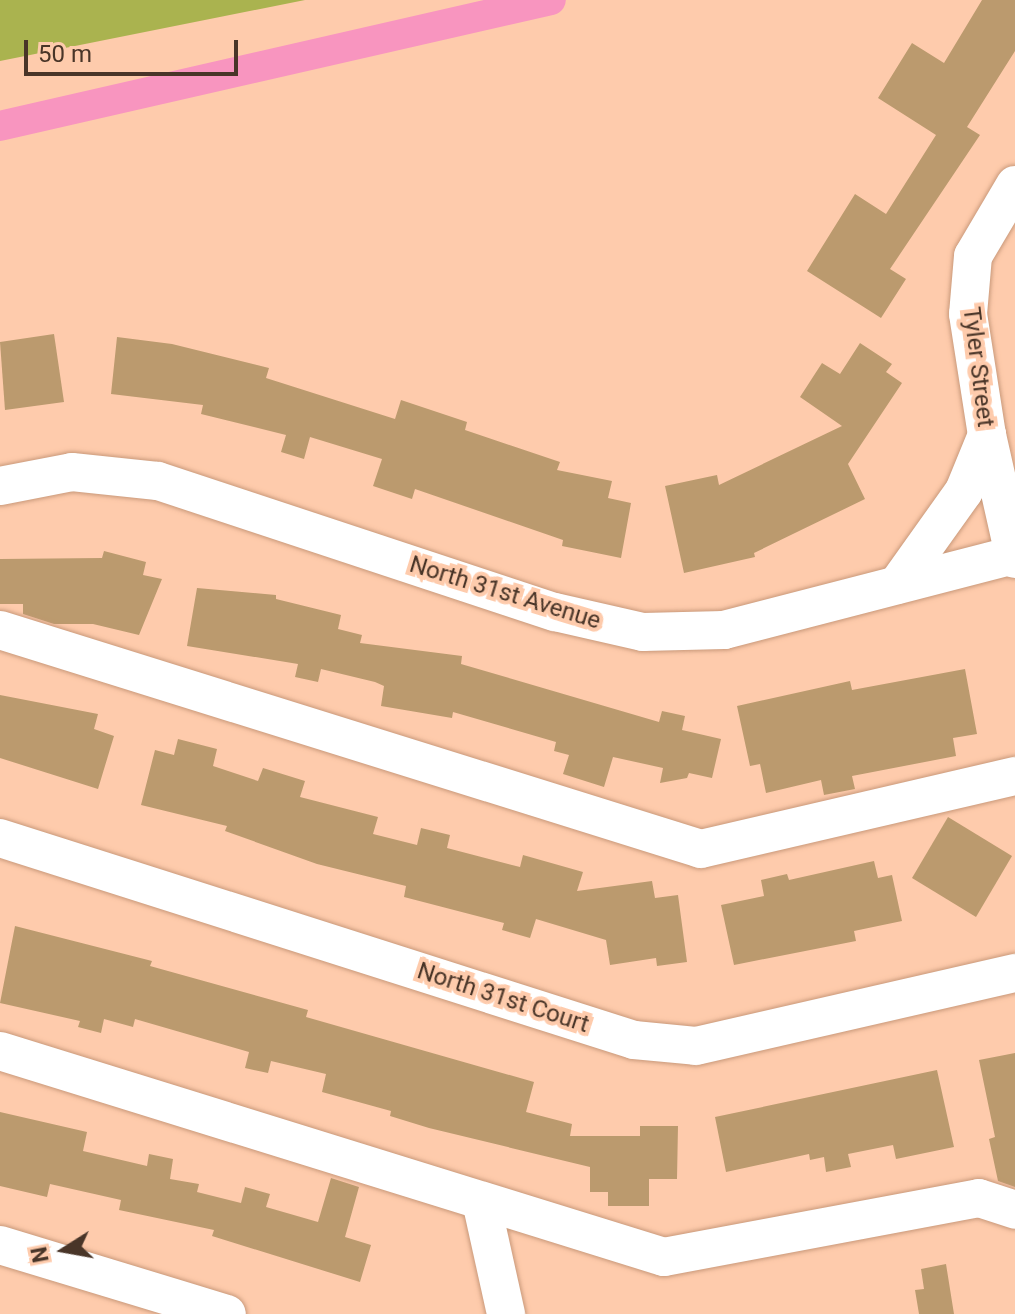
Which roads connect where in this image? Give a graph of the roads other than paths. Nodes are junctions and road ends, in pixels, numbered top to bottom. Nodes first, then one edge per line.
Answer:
1 (1015, 185) edge
2 (987, 435) junction
3 (0, 486) edge
4 (1015, 557) edge
5 (897, 585) junction
6 (0, 630) edge
7 (1015, 776) edge
8 (0, 838) edge
9 (1015, 973) edge
10 (0, 1051) edge
11 (481, 1201) junction
12 (1015, 1210) edge
13 (0, 1245) edge
14 (227, 1314) edge
15 (506, 1314) edge

1 - 2 street, Tyler Street
2 - 4 street, Tyler Street
2 - 5 street
3 - 5 street, North 31st Avenue
4 - 5 street, North 31st Avenue
6 - 7 street
8 - 9 street, North 31st Court
10 - 11 street
11 - 12 street
11 - 15 street
13 - 14 street

